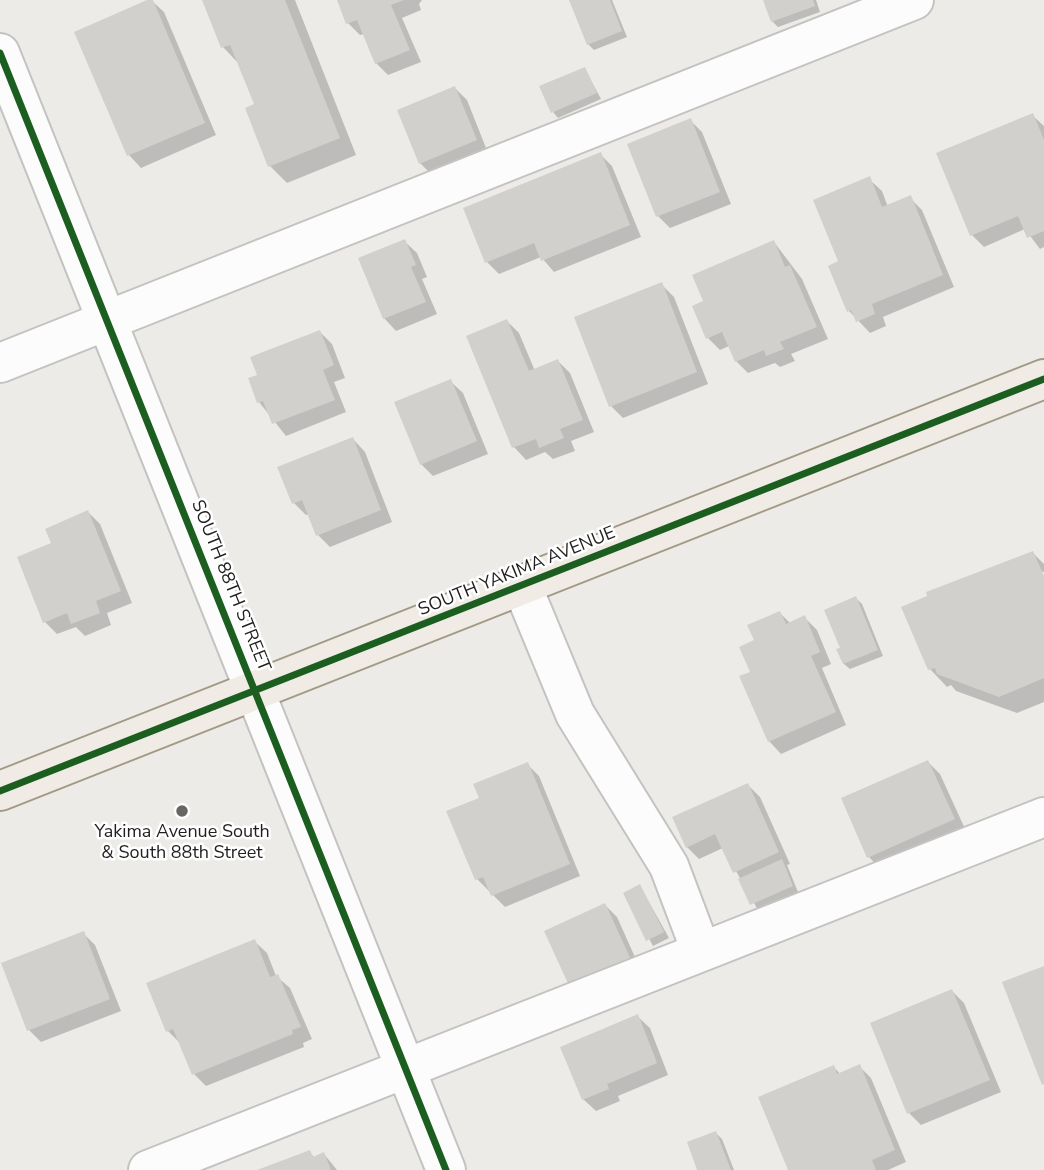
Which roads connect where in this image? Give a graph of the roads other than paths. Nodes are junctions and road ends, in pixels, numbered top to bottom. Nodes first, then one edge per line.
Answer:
1 (914, 0) edge
2 (0, 53) edge
3 (107, 320) junction
4 (0, 363) edge
5 (1044, 379) edge
6 (523, 586) junction
7 (255, 692) junction
8 (0, 791) edge
9 (1044, 817) edge
10 (701, 951) junction
11 (405, 1068) junction
12 (148, 1170) edge
13 (446, 1170) edge

1 - 3 street
2 - 3 street, SOUTH 88TH STREET
3 - 4 street
3 - 7 street, SOUTH 88TH STREET
5 - 6 main road, SOUTH YAKIMA AVENUE
6 - 7 main road, SOUTH YAKIMA AVENUE
6 - 10 street
7 - 8 main road, SOUTH YAKIMA AVENUE
7 - 11 street, SOUTH 88TH STREET
9 - 10 street
10 - 11 street
11 - 12 street
11 - 13 street, SOUTH 88TH STREET

